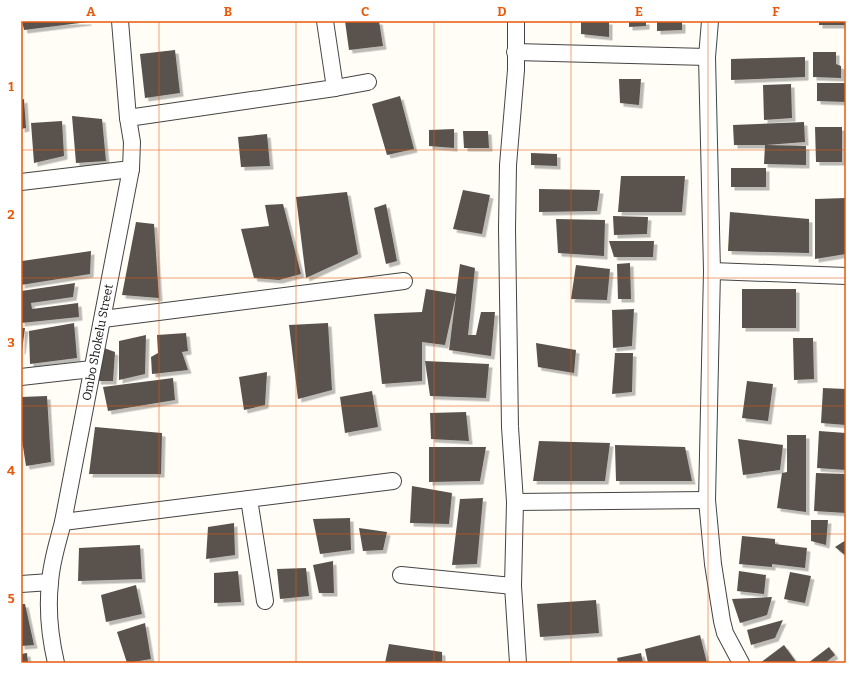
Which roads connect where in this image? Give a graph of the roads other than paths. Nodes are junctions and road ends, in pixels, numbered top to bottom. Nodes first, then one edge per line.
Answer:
1 (120, 21) edge
2 (325, 21) edge
3 (516, 21) edge
4 (710, 21) edge
5 (515, 52) junction
6 (707, 57) junction
7 (368, 82) dead end
8 (335, 88) junction
9 (128, 118) junction
10 (131, 169) junction
11 (21, 182) edge
12 (712, 271) junction
13 (846, 276) edge
14 (404, 281) dead end
15 (103, 319) junction
16 (92, 369) junction
17 (21, 377) edge
18 (393, 481) dead end
19 (249, 499) junction
20 (707, 500) junction
21 (515, 502) junction
22 (63, 522) junction
23 (401, 575) dead end
24 (50, 582) junction
25 (21, 584) edge
26 (513, 586) junction
27 (265, 601) dead end
28 (56, 663) edge
29 (518, 663) edge
30 (741, 663) edge

1 - 9 street, Ombo Shokelu Street
2 - 8 street
3 - 5 street
4 - 6 street
5 - 6 street
5 - 21 street
6 - 12 street
7 - 8 street
8 - 9 street
9 - 10 street, Ombo Shokelu Street
10 - 11 street
10 - 15 street, Ombo Shokelu Street
12 - 13 street
12 - 20 street
14 - 15 street
15 - 16 street, Ombo Shokelu Street
16 - 17 street
16 - 22 street, Ombo Shokelu Street
18 - 19 street
19 - 22 street
19 - 27 street
20 - 21 street
20 - 30 street
21 - 26 street
22 - 24 street, Ombo Shokelu Street
23 - 26 street
24 - 25 street
24 - 28 street, Ombo Shokelu Street
26 - 29 street

